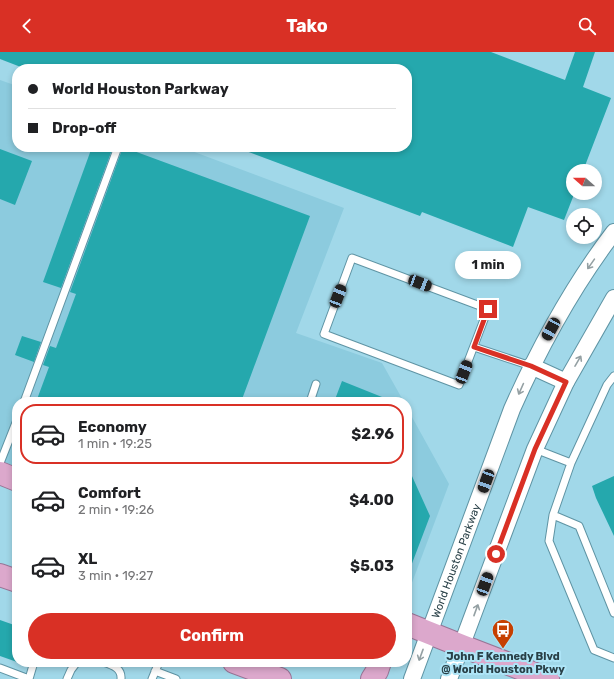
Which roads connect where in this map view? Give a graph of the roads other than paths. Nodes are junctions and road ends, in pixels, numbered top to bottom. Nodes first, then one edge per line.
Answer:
1 (116, 152) edge
2 (614, 232) edge
3 (614, 298) edge
4 (474, 347) junction
5 (531, 366) junction
6 (614, 376) edge
7 (566, 382) junction
8 (316, 384) dead end
9 (26, 397) edge
10 (312, 397) edge
11 (12, 433) edge
12 (535, 449) junction
13 (0, 463) edge
14 (571, 463) junction
15 (0, 473) edge
16 (12, 478) edge
17 (553, 515) junction
18 (0, 575) edge
19 (12, 580) edge
20 (614, 613) edge
21 (412, 626) edge
22 (429, 632) junction
23 (462, 646) junction
24 (614, 658) edge
25 (33, 667) edge
26 (73, 667) edge
27 (115, 667) edge
28 (157, 667) edge
29 (248, 667) edge
30 (378, 667) edge
31 (0, 668) edge
32 (155, 671) junction
33 (541, 678) edge
34 (29, 679) edge
35 (67, 679) edge
36 (121, 679) edge
37 (152, 679) edge
38 (176, 679) edge
39 (280, 679) edge
40 (372, 679) edge
41 (412, 679) edge
42 (449, 679) edge

1 - 9 lane
2 -> 5 street, World Houston Parkway
7 -> 3 street
4 - 4 lane
4 - 5 lane
5 - 7 street
5 -> 22 street, World Houston Parkway
6 - 14 lane
7 - 12 street
8 - 10 lane
11 - 13 lane
12 - 14 lane
23 -> 12 street
14 - 17 lane
15 - 16 highway
17 - 20 lane
17 - 24 lane
18 - 19 highway
21 - 22 highway
22 - 23 highway
22 -> 41 street, World Houston Parkway
23 - 33 highway
23 - 42 street
25 - 34 lane
26 - 35 lane
27 - 36 lane
28 - 32 lane
29 - 39 highway
30 - 40 highway
31 - 34 lane
32 - 37 lane
32 - 38 lane

